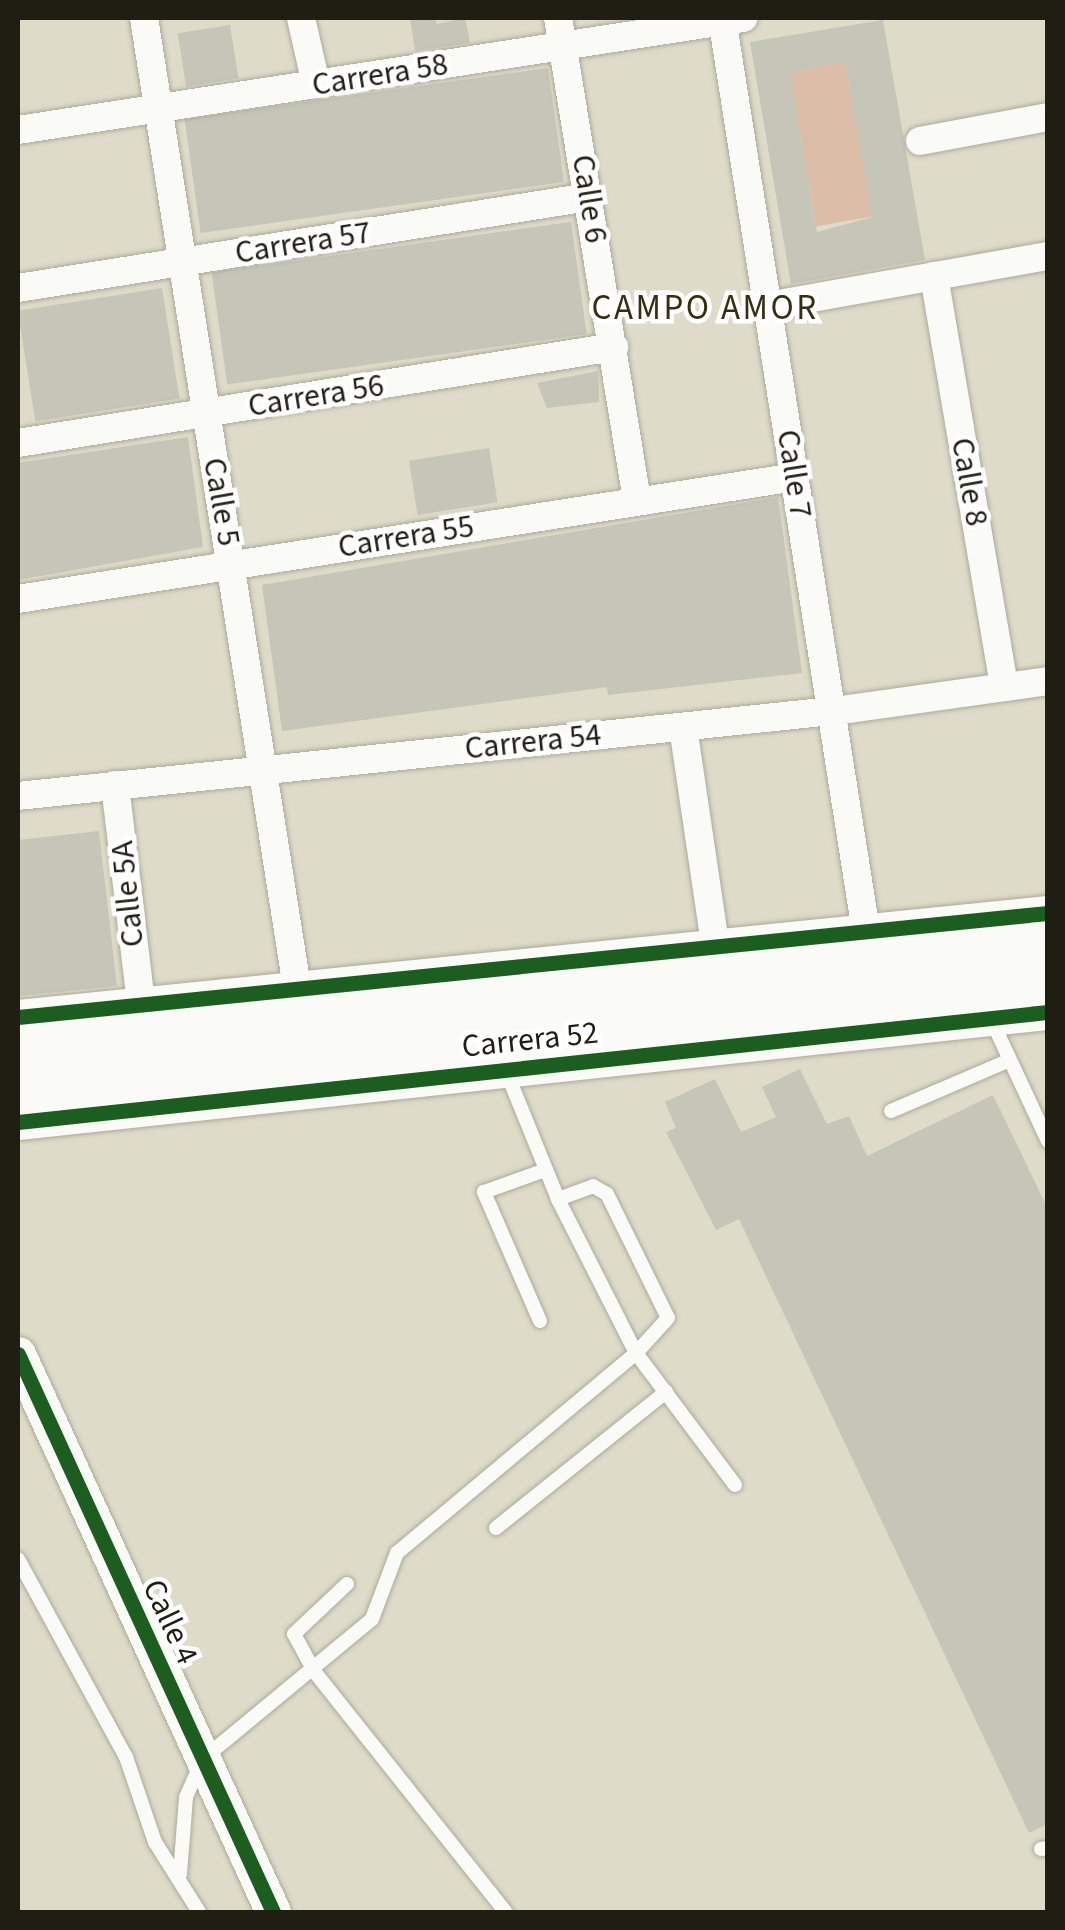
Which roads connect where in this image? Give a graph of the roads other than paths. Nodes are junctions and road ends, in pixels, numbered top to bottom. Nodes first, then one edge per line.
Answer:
1 (144, 18) edge
2 (301, 18) edge
3 (558, 18) edge
4 (729, 19) edge
5 (563, 46) junction
6 (316, 84) junction
7 (161, 109) junction
8 (1048, 117) edge
9 (18, 130) edge
10 (920, 141) dead end
11 (589, 197) junction
12 (1048, 256) edge
13 (185, 262) junction
14 (934, 276) junction
15 (18, 288) edge
16 (767, 306) junction
17 (614, 347) junction
18 (206, 414) junction
19 (18, 443) edge
20 (795, 477) junction
21 (637, 500) junction
22 (233, 566) junction
23 (18, 599) edge
24 (1048, 681) edge
25 (1004, 688) junction
26 (831, 710) junction
27 (683, 727) junction
28 (263, 770) junction
29 (115, 785) junction
30 (18, 796) edge
31 (1048, 913) edge
32 (866, 931) junction
33 (715, 944) junction
34 (1048, 946) edge
35 (478, 970) junction
36 (297, 987) junction
37 (1048, 989) edge
38 (544, 998) junction
39 (141, 1004) junction
40 (1048, 1012) edge
41 (18, 1017) edge
42 (991, 1018) junction
43 (820, 1023) junction
44 (18, 1051) edge
45 (1010, 1060) junction
46 (506, 1070) junction
47 (18, 1095) edge
48 (891, 1111) dead end
49 (18, 1122) edge
50 (1048, 1141) edge
51 (545, 1170) junction
52 (558, 1199) junction
53 (540, 1322) dead end
54 (636, 1353) junction
55 (18, 1354) edge
56 (666, 1392) junction
57 (736, 1484) dead end
58 (496, 1528) dead end
59 (18, 1559) edge
60 (347, 1584) dead end
61 (314, 1671) junction
62 (203, 1758) junction
63 (180, 1874) junction
64 (198, 1912) edge
65 (274, 1912) edge
66 (506, 1912) edge

1 - 7 street, Calle 5
2 - 6 street
3 - 5 street, Calle 6
4 - 5 street, Carrera 58
4 - 16 street, Calle 7
5 - 6 street, Carrera 58
5 - 11 street, Calle 6
6 - 7 street, Carrera 58
7 - 9 street, Carrera 58
7 - 13 street, Calle 5
8 - 10 street
11 - 13 street, Carrera 57
11 - 17 street, Calle 6
12 - 14 street
13 - 15 street, Carrera 57
13 - 18 street, Calle 5
14 - 16 street
14 - 25 street, Calle 8
16 - 20 street, Calle 7
17 - 18 street, Carrera 56
17 - 21 street, Calle 6
18 - 19 street, Carrera 56
18 - 22 street, Calle 5
20 - 21 street, Carrera 55
20 - 26 street, Calle 7
21 - 22 street, Carrera 55
22 - 23 street, Carrera 55
22 - 28 street, Calle 5
24 - 25 street, Carrera 54
25 - 26 street, Carrera 54
26 - 27 street, Carrera 54
26 - 32 street, Calle 7
27 - 28 street, Carrera 54
27 - 33 street
28 - 29 street, Carrera 54
28 - 36 street, Calle 5
29 - 30 street, Carrera 54
29 - 39 street, Calle 5A
31 - 32 street
32 - 33 street
33 - 35 street
34 - 38 main road, Carrera 52
35 - 36 street
35 - 38 main road
36 - 39 street
37 - 43 main road, Carrera 52
38 - 44 main road, Carrera 52
39 - 41 street
40 - 42 street, Carrera 52
42 - 43 street, Carrera 52
42 - 45 lane
43 - 46 street, Carrera 52
43 - 47 main road, Carrera 52
45 - 48 lane
45 - 50 lane
46 - 49 street, Carrera 52
46 - 51 lane
51 - 52 lane
51 - 53 lane
52 - 54 lane
52 - 54 lane
54 - 56 lane
54 - 61 lane
55 - 62 street, Calle 4
56 - 57 lane
56 - 58 lane
59 - 63 lane
60 - 61 lane
61 - 62 lane
61 - 66 lane
62 - 63 lane
62 - 65 street, Calle 4
63 - 64 lane

